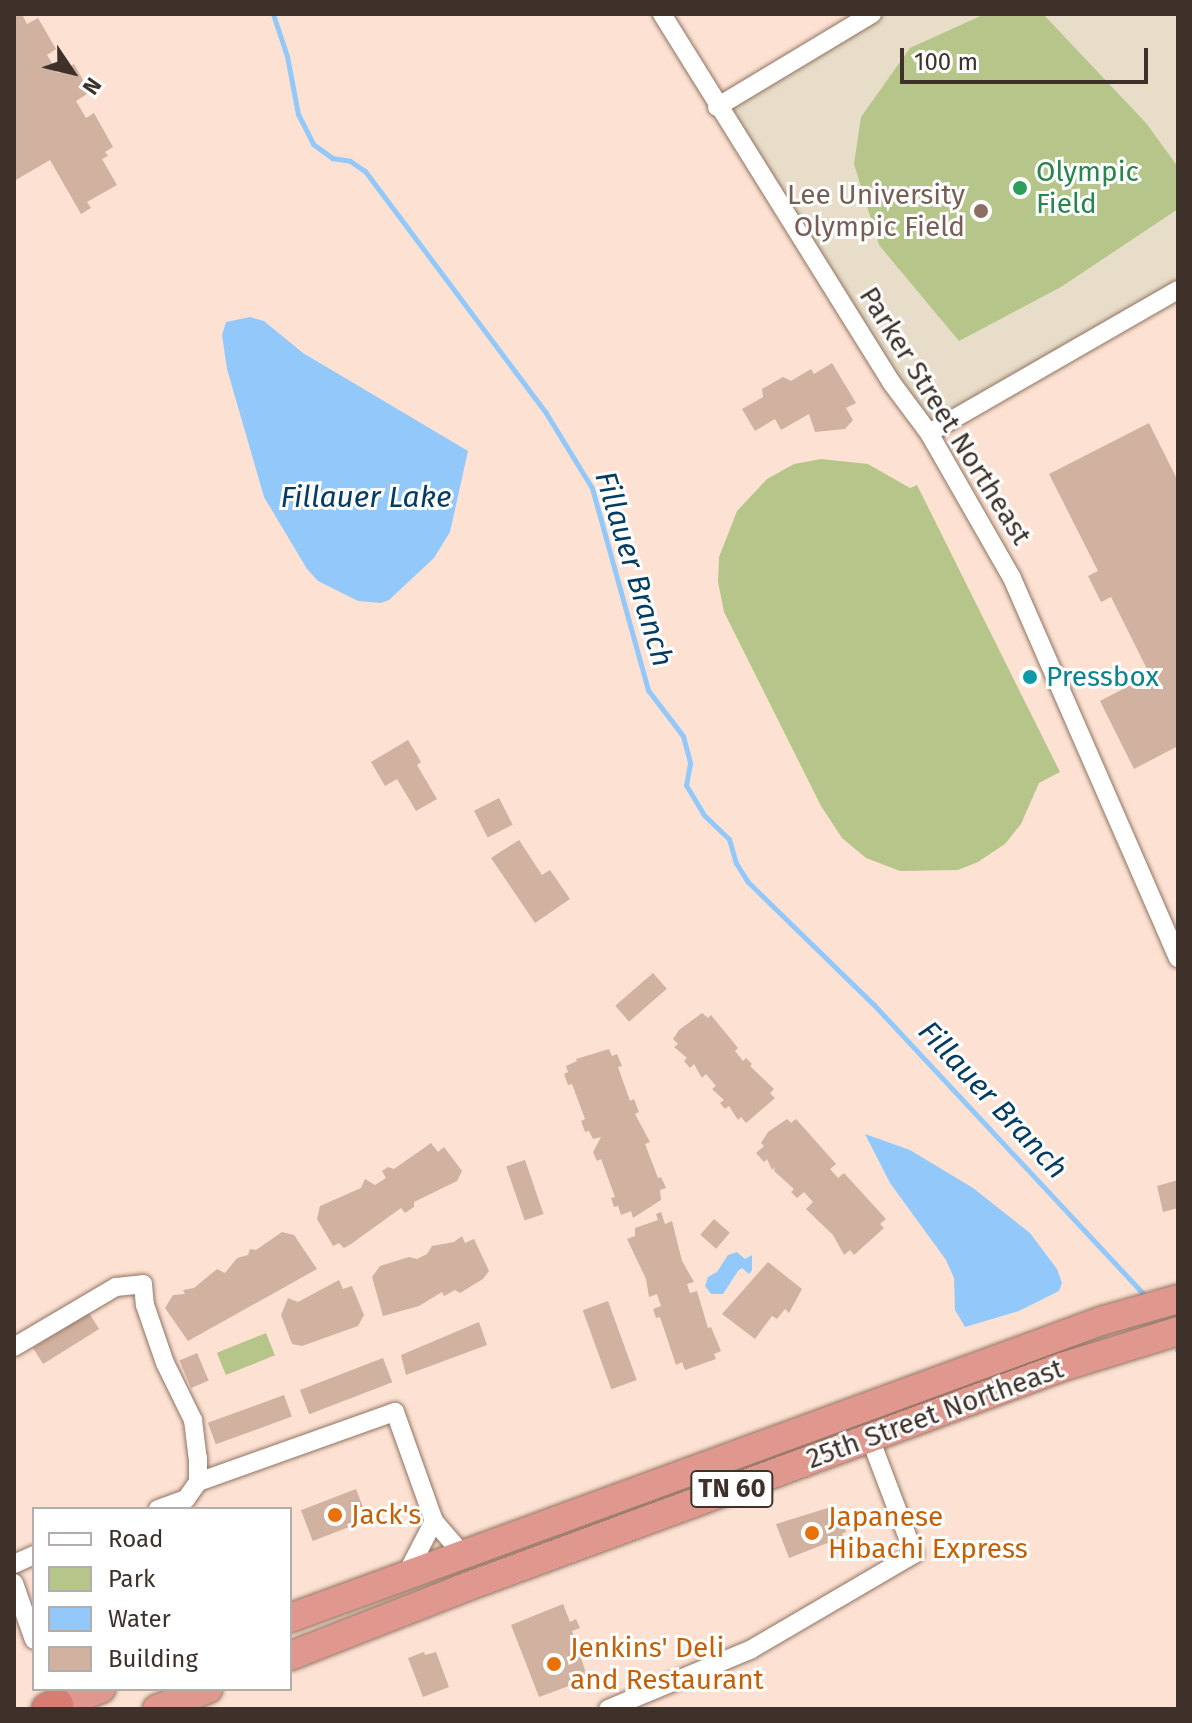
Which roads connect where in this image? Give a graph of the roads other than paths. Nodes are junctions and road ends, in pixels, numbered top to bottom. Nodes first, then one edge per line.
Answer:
1 (662, 14) edge
2 (872, 14) edge
3 (717, 107) junction
4 (1178, 290) edge
5 (929, 433) junction
6 (1178, 958) edge
7 (1178, 1299) edge
8 (1178, 1331) edge
9 (14, 1347) edge
10 (870, 1438) junction
11 (198, 1482) junction
12 (164, 1507) edge
13 (434, 1521) junction
14 (463, 1555) junction
15 (406, 1576) junction
16 (14, 1583) edge
17 (292, 1617) edge
18 (32, 1634) edge
19 (292, 1655) edge
20 (94, 1691) edge
21 (203, 1691) edge
22 (53, 1703) edge
23 (157, 1709) edge
24 (608, 1709) edge

1 - 3 street, Parker Street Northeast
2 - 3 street
3 - 5 street, Parker Street Northeast
4 - 5 street
5 - 6 street, Parker Street Northeast
7 - 14 highway, 25th Street Northeast / TN 60
8 - 10 highway, 25th Street Northeast / TN 60
9 - 11 street
10 - 19 highway, 25th Street Northeast / TN 60
10 - 24 street
11 - 12 street
11 - 13 street
13 - 14 street
13 - 15 street
14 - 15 highway, 25th Street Northeast / TN 60
15 - 17 highway, 25th Street Northeast / TN 60
16 - 18 street
20 - 22 highway
21 - 23 highway

